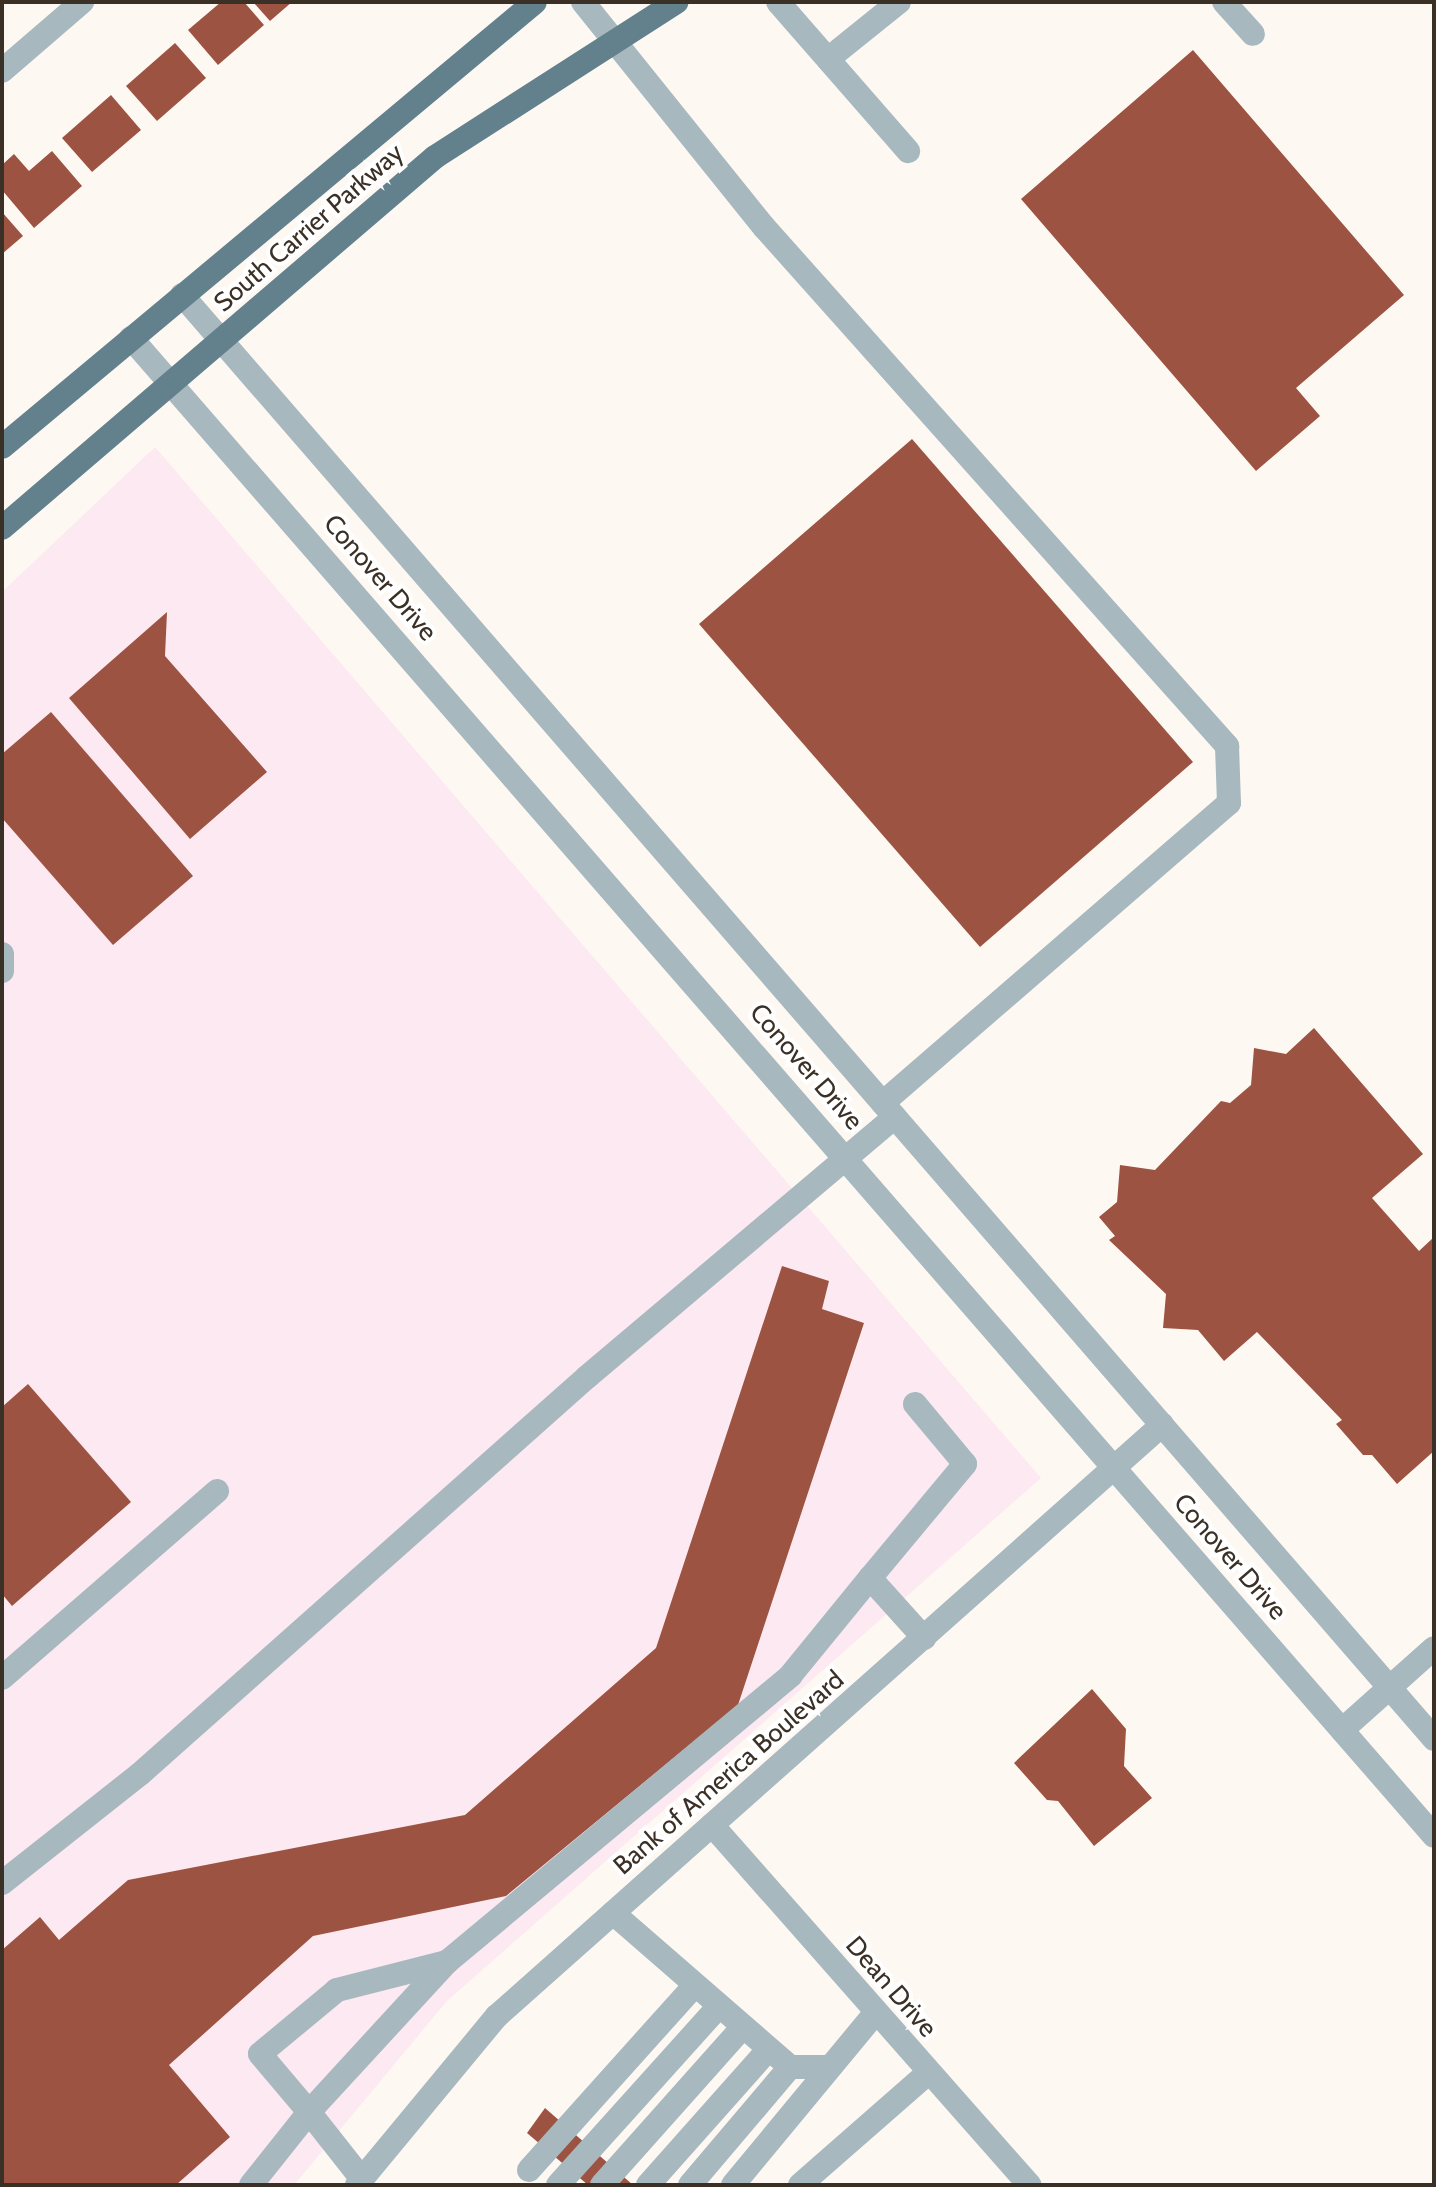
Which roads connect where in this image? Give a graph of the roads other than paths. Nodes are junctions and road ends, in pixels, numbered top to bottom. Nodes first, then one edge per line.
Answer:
1 (82, 2) edge
2 (535, 2) edge
3 (583, 2) edge
4 (676, 2) edge
5 (778, 2) edge
6 (899, 2) edge
7 (1224, 2) edge
8 (1253, 34) dead end
9 (614, 40) junction
10 (828, 59) junction
11 (2, 71) edge
12 (908, 151) dead end
13 (182, 295) junction
14 (131, 338) junction
15 (221, 340) junction
16 (172, 382) junction
17 (2, 447) edge
18 (2, 528) edge
19 (2, 954) edge
20 (2, 971) edge
21 (889, 1110) junction
22 (847, 1157) junction
23 (915, 1404) dead end
24 (1162, 1425) junction
25 (1116, 1467) junction
26 (217, 1491) dead end
27 (870, 1578) junction
28 (924, 1638) junction
29 (1434, 1648) edge
30 (2, 1678) edge
31 (1389, 1687) junction
32 (1342, 1730) junction
33 (1434, 1739) edge
34 (712, 1825) junction
35 (1434, 1836) edge
36 (2, 1883) edge
37 (613, 1913) junction
38 (447, 1962) junction
39 (694, 1986) junction
40 (719, 2006) junction
41 (876, 2012) junction
42 (743, 2027) junction
43 (768, 2050) junction
44 (790, 2067) junction
45 (828, 2067) junction
46 (929, 2072) junction
47 (309, 2112) junction
48 (529, 2170) dead end
49 (360, 2182) edge
50 (251, 2185) edge
51 (558, 2185) edge
52 (602, 2185) edge
53 (648, 2185) edge
54 (690, 2185) edge
55 (733, 2185) edge
56 (800, 2185) edge
57 (1029, 2185) edge

1 - 11 street
2 - 13 main road, South Carrier Parkway
3 - 9 street
4 - 9 main road, South Carrier Parkway
5 - 10 street
6 - 10 street
7 - 8 street
9 - 15 main road, South Carrier Parkway
9 - 21 street
10 - 12 street
13 - 14 main road, South Carrier Parkway
13 - 15 street, Conover Drive
14 - 16 street, Conover Drive
14 - 17 main road, South Carrier Parkway
15 - 16 main road, South Carrier Parkway
15 - 21 street, Conover Drive
16 - 18 main road, South Carrier Parkway
16 - 22 street, Conover Drive
19 - 20 street
21 - 22 street
21 - 24 street, Conover Drive
22 - 25 street, Conover Drive
22 - 36 street
23 - 27 street
24 - 25 street, Bank of America Boulevard
24 - 31 street, Conover Drive
25 - 28 street, Bank of America Boulevard
25 - 32 street, Conover Drive
26 - 30 street
27 - 28 street
27 - 38 street
28 - 34 street, Bank of America Boulevard
29 - 31 street
31 - 32 street
31 - 33 street, Conover Drive
32 - 35 street, Conover Drive
34 - 37 street, Bank of America Boulevard
34 - 41 street, Dean Drive
37 - 39 street
37 - 49 street, Bank of America Boulevard
38 - 47 street
38 - 47 street
39 - 40 street
39 - 48 street
40 - 42 street
40 - 51 street
41 - 45 street
41 - 46 street, Dean Drive
42 - 43 street
42 - 52 street
43 - 44 street
43 - 53 street
44 - 45 street
44 - 54 street
45 - 55 street
46 - 56 street
46 - 57 street, Dean Drive
47 - 49 street
47 - 50 street

